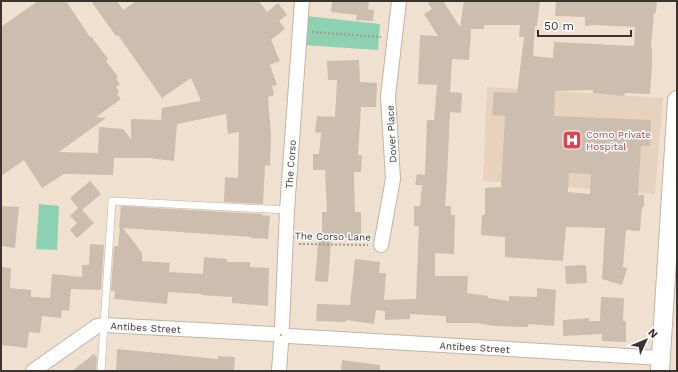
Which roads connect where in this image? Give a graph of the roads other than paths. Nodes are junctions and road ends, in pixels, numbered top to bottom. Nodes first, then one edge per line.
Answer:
1 (302, 1) edge
2 (398, 1) edge
3 (677, 100) edge
4 (287, 210) junction
5 (381, 245) road end
6 (104, 325) junction
7 (281, 335) junction
8 (660, 365) edge
9 (33, 371) edge
10 (101, 371) edge
11 (279, 371) edge

1 - 4 street, The Corso
2 - 5 street, Dover Place
3 - 8 street
4 - 6 lane
4 - 7 street, The Corso
6 - 7 street, Antibes Street
6 - 9 street, Antibes Street
6 - 10 lane
7 - 8 street, Antibes Street
7 - 11 street, The Corso

